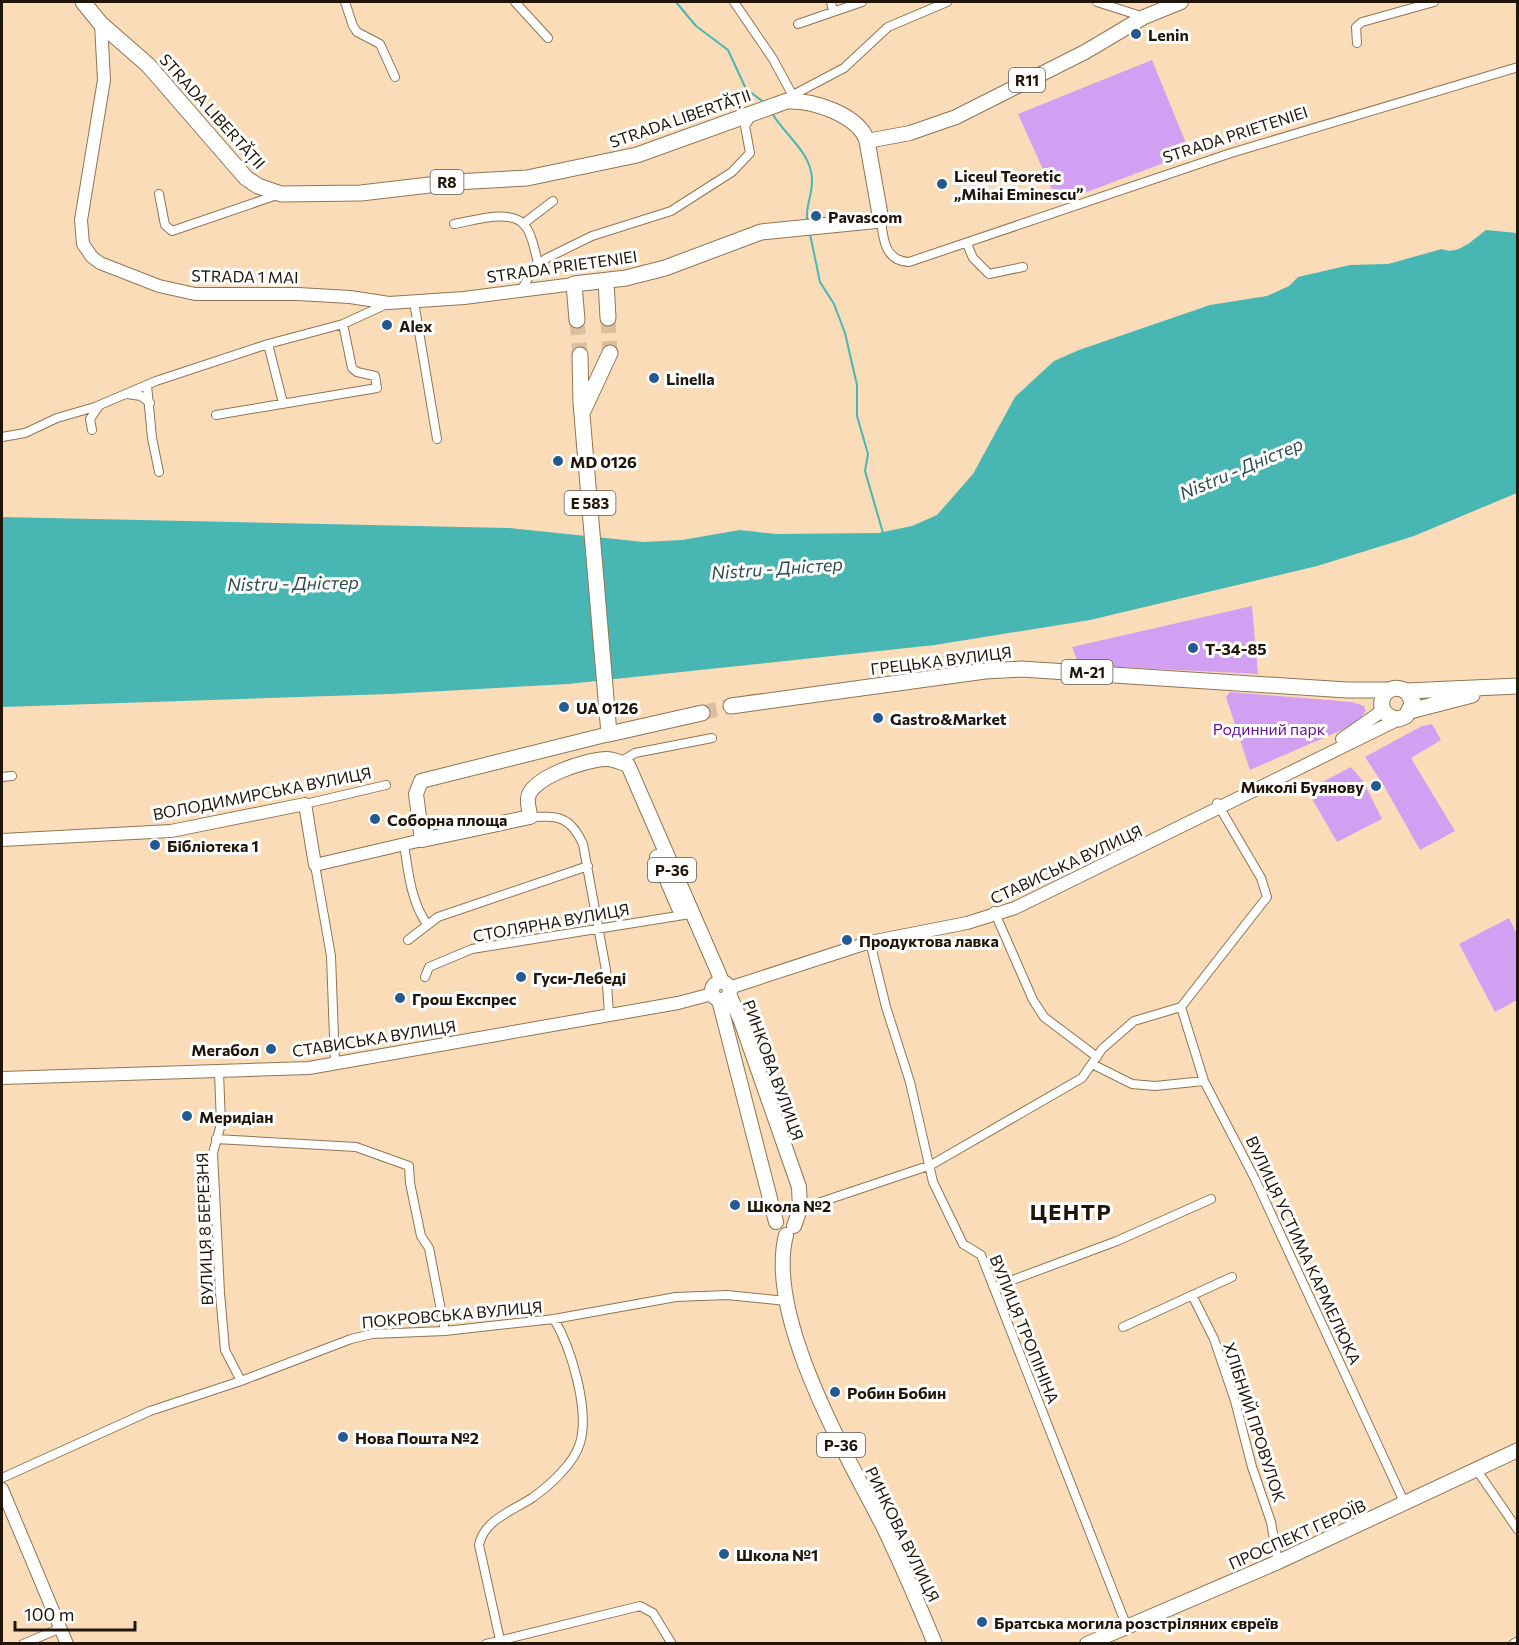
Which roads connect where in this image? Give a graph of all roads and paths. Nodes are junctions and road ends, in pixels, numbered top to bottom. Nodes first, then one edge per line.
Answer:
1 (83, 2) edge
2 (345, 2) edge
3 (515, 2) edge
4 (734, 2) edge
5 (831, 2) edge
6 (862, 2) edge
7 (948, 2) edge
8 (1097, 2) edge
9 (1181, 2) edge
10 (1434, 2) edge
11 (833, 11) junction
12 (1144, 17) junction
13 (101, 24) junction
14 (798, 24) dead end
15 (548, 38) dead end
16 (1357, 43) dead end
17 (1518, 67) edge
18 (395, 77) dead end
19 (794, 98) junction
20 (755, 112) junction
21 (867, 141) junction
22 (159, 194) dead end
23 (281, 194) junction
24 (553, 201) dead end
25 (880, 220) junction
26 (454, 224) dead end
27 (523, 224) junction
28 (967, 244) junction
29 (538, 263) junction
30 (1023, 267) dead end
31 (606, 281) junction
32 (574, 284) junction
33 (522, 289) junction
34 (414, 302) junction
35 (389, 303) junction
36 (608, 318) tunnel mouth
37 (577, 320) tunnel mouth
38 (343, 324) junction
39 (268, 344) junction
40 (610, 353) tunnel mouth
41 (580, 355) tunnel mouth
42 (147, 385) junction
43 (123, 395) junction
44 (104, 402) junction
45 (150, 403) junction
46 (282, 403) junction
47 (583, 412) junction
48 (216, 415) dead end
49 (92, 430) dead end
50 (2, 437) edge
51 (437, 439) dead end
52 (159, 472) dead end
53 (1518, 686) edge
54 (1501, 687) junction
55 (1347, 690) junction
56 (1387, 690) junction
57 (1406, 691) junction
58 (731, 706) tunnel mouth
59 (1382, 710) junction
60 (702, 712) tunnel mouth
61 (1405, 715) junction
62 (609, 734) junction
63 (712, 738) dead end
64 (620, 763) junction
65 (12, 776) dead end
66 (2, 777) edge
67 (386, 785) dead end
68 (305, 804) junction
69 (1219, 806) junction
70 (530, 817) junction
71 (2, 840) edge
72 (422, 840) junction
73 (404, 844) junction
74 (315, 865) junction
75 (588, 866) junction
76 (995, 913) junction
77 (687, 915) junction
78 (427, 924) junction
79 (598, 928) junction
80 (408, 940) dead end
81 (870, 942) junction
82 (424, 977) dead end
83 (721, 989) junction
84 (1181, 1007) junction
85 (609, 1014) junction
86 (1095, 1061) junction
87 (335, 1064) junction
88 (219, 1072) junction
89 (2, 1078) edge
90 (1204, 1081) junction
91 (216, 1139) junction
92 (931, 1165) junction
93 (1211, 1199) dead end
94 (800, 1209) junction
95 (790, 1231) junction
96 (1232, 1277) dead end
97 (994, 1287) junction
98 (1192, 1295) junction
99 (786, 1301) junction
100 (554, 1319) junction
101 (1123, 1327) dead end
102 (445, 1331) junction
103 (241, 1381) junction
104 (1518, 1450) edge
105 (1476, 1469) junction
106 (2, 1478) edge
107 (2, 1489) edge
108 (1405, 1504) junction
109 (1518, 1530) edge
110 (1278, 1562) junction
111 (1127, 1627) junction
112 (61, 1628) junction
113 (500, 1640) junction
114 (1518, 1641) edge
115 (23, 1644) edge
116 (67, 1644) edge
117 (486, 1644) edge
118 (672, 1644) edge
119 (935, 1644) edge
120 (1087, 1644) edge
121 (1513, 1644) edge

1 - 13 highway, STRADA LIBERTĂȚII / R8
2 - 18 street
3 - 15 street
4 - 19 street
5 - 11 street
6 - 11 street
7 - 19 street
8 - 12 street
9 - 12 main road, R11
10 - 16 street
11 - 14 street
12 - 21 main road, R11
13 - 23 highway, STRADA LIBERTĂȚII / R8
13 - 35 main road, STRADA 1 MAI
17 - 28 street, STRADA PRIETENIEI
19 - 20 highway, STRADA LIBERTĂȚII / R8
19 - 21 highway, STRADA LIBERTĂȚII / R8
20 - 23 highway, STRADA LIBERTĂȚII / R8
20 - 29 street
21 - 25 highway
22 - 23 street
24 - 27 street
25 - 28 street, STRADA PRIETENIEI
25 - 31 highway, STRADA PRIETENIEI
26 - 27 street
27 - 29 street
28 - 30 street
29 - 33 street
31 - 32 highway, STRADA PRIETENIEI
31 - 36 highway
32 - 33 main road, STRADA PRIETENIEI
32 - 37 highway
33 - 34 main road, STRADA PRIETENIEI
34 - 35 main road, STRADA PRIETENIEI
34 - 51 street
35 - 38 street, STRADA PRIETENIEI
38 - 39 street, STRADA PRIETENIEI
38 - 46 street
39 - 42 street, STRADA PRIETENIEI
39 - 46 street
40 - 47 highway, E 583
41 - 47 highway, E 583
42 - 43 street, STRADA PRIETENIEI
42 - 45 street
43 - 44 street, STRADA PRIETENIEI
43 - 45 street
44 - 49 street
44 - 50 street, STRADA PRIETENIEI
45 - 52 street
46 - 48 street
47 - 62 highway, E 583
53 - 54 highway, М-21
54 - 57 highway, М-21
54 - 61 highway, М-21
55 - 56 highway, ГРЕЦЬКА ВУЛИЦЯ / М-21
55 - 58 highway, ГРЕЦЬКА ВУЛИЦЯ / М-21
55 - 59 highway, ГРЕЦЬКА ВУЛИЦЯ / М-21
56 - 57 highway, М-21
56 - 59 highway
57 - 61 highway
59 - 61 highway, М-21
59 - 69 main road, СТАВИСЬКА ВУЛИЦЯ
60 - 62 highway
61 - 69 main road, СТАВИСЬКА ВУЛИЦЯ
62 - 72 main road
63 - 64 street
64 - 70 main road
64 - 77 main road, РИНКОВА ВУЛИЦЯ / Р-36
65 - 66 street
67 - 68 street, ВОЛОДИМИРСЬКА ВУЛИЦЯ
68 - 71 main road, ВОЛОДИМИРСЬКА ВУЛИЦЯ
68 - 74 main road
69 - 76 main road, СТАВИСЬКА ВУЛИЦЯ
69 - 84 street
70 - 72 main road
70 - 75 street
72 - 73 main road
73 - 74 main road
73 - 78 street
74 - 87 street
75 - 78 street
75 - 79 street
76 - 81 main road, СТАВИСЬКА ВУЛИЦЯ
76 - 83 main road, СТАВИСЬКА ВУЛИЦЯ
76 - 86 street
77 - 79 street, СТОЛЯРНА ВУЛИЦЯ
77 - 83 main road, РИНКОВА ВУЛИЦЯ / Р-36
78 - 80 street
79 - 82 street, СТОЛЯРНА ВУЛИЦЯ
79 - 85 street
81 - 83 main road, СТАВИСЬКА ВУЛИЦЯ
81 - 92 street, ВУЛИЦЯ ТРОПІНІНА
83 - 85 main road, СТАВИСЬКА ВУЛИЦЯ
83 - 94 main road, РИНКОВА ВУЛИЦЯ / Р-36
83 - 95 main road, РИНКОВА ВУЛИЦЯ / Р-36
84 - 86 street
84 - 90 street, ВУЛИЦЯ УСТИМА КАРМЕЛЮКА
85 - 87 main road, СТАВИСЬКА ВУЛИЦЯ
86 - 90 street
86 - 92 street
87 - 88 main road, СТАВИСЬКА ВУЛИЦЯ
88 - 89 main road, СТАВИСЬКА ВУЛИЦЯ
88 - 91 street, ВУЛИЦЯ 8 БЕРЕЗНЯ
90 - 108 street, ВУЛИЦЯ УСТИМА КАРМЕЛЮКА
91 - 102 street
91 - 103 street, ВУЛИЦЯ 8 БЕРЕЗНЯ
92 - 94 street
92 - 97 street, ВУЛИЦЯ ТРОПІНІНА
93 - 97 street
94 - 95 main road, РИНКОВА ВУЛИЦЯ / Р-36
95 - 99 main road, РИНКОВА ВУЛИЦЯ / Р-36
96 - 98 street
97 - 111 street, ВУЛИЦЯ ТРОПІНІНА
98 - 101 street
98 - 110 street, ХЛІБНИЙ ПРОВУЛОК
99 - 100 street, ПОКРОВСЬКА ВУЛИЦЯ
99 - 119 main road, РИНКОВА ВУЛИЦЯ / Р-36
100 - 102 street, ПОКРОВСЬКА ВУЛИЦЯ
100 - 113 street
102 - 103 street, ПОКРОВСЬКА ВУЛИЦЯ
103 - 106 street, ПОКРОВСЬКА ВУЛИЦЯ
104 - 105 main road, ПРОСПЕКТ ГЕРОЇВ
105 - 108 main road, ПРОСПЕКТ ГЕРОЇВ
105 - 109 street
107 - 112 main road
108 - 110 main road, ПРОСПЕКТ ГЕРОЇВ
110 - 111 main road, ПРОСПЕКТ ГЕРОЇВ
111 - 120 main road, ПРОСПЕКТ ГЕРОЇВ
112 - 115 street
112 - 116 main road
113 - 117 street
113 - 118 street
114 - 121 street

